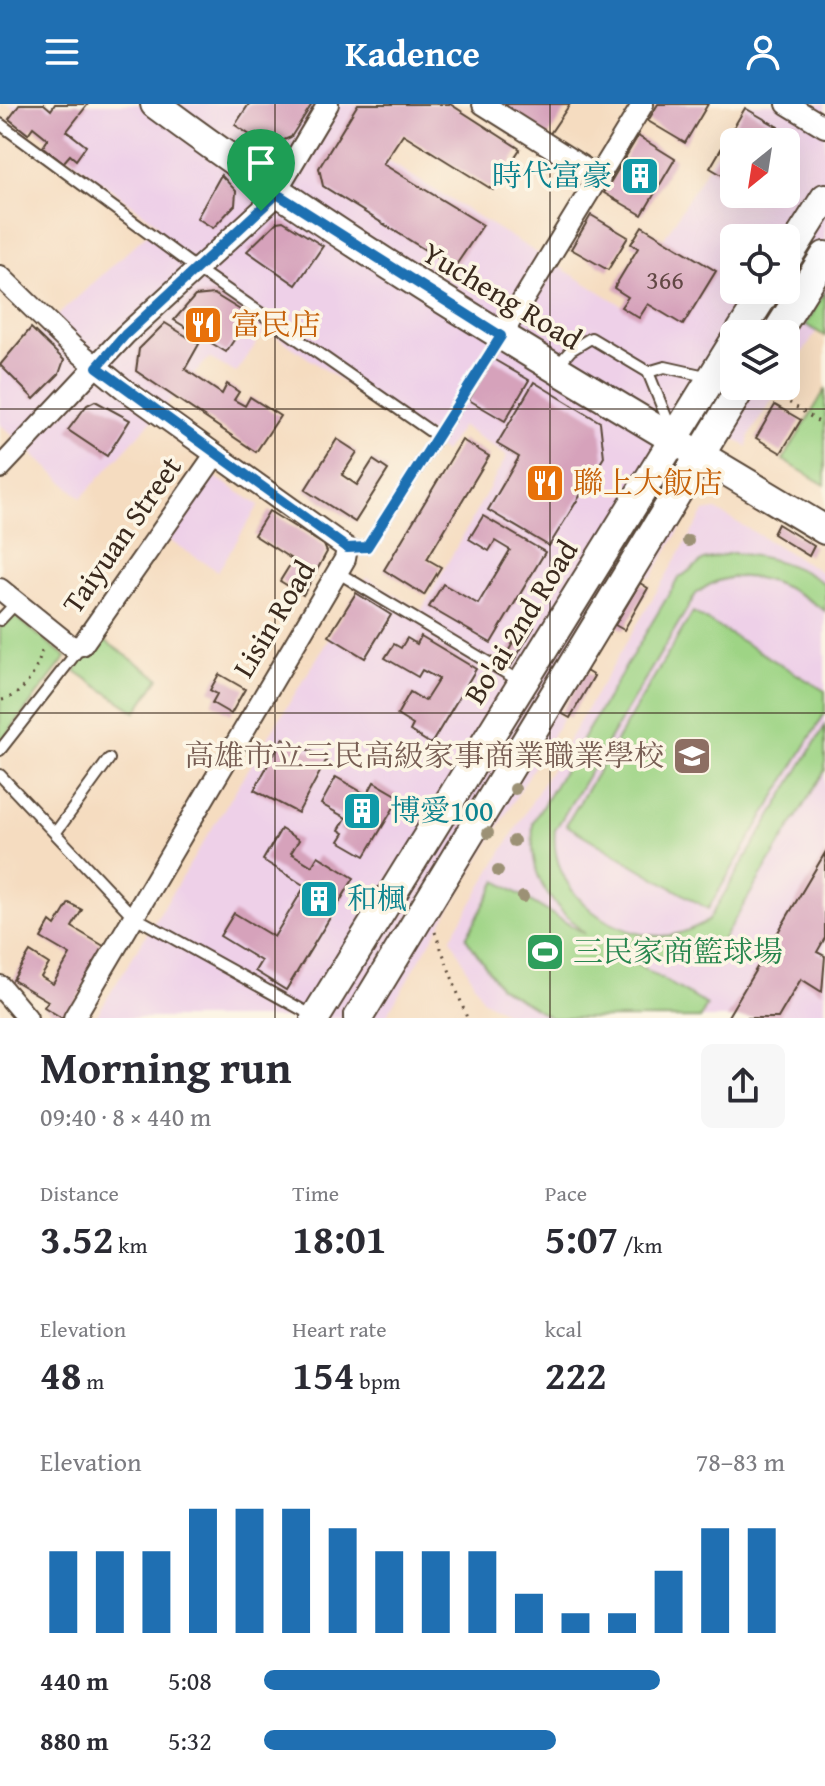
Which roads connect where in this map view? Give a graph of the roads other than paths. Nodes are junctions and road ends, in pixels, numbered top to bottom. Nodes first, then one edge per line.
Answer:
1 (155, 104) edge
2 (328, 104) edge
3 (483, 104) edge
4 (643, 104) edge
5 (787, 104) edge
6 (0, 124) edge
7 (825, 127) edge
8 (600, 178) junction
9 (277, 194) junction
10 (825, 198) edge
11 (800, 238) edge
12 (825, 256) edge
13 (197, 269) junction
14 (0, 277) edge
15 (785, 320) edge
16 (501, 336) junction
17 (720, 365) edge
18 (97, 367) junction
19 (555, 368) junction
20 (648, 372) junction
21 (712, 378) junction
22 (733, 400) edge
23 (437, 436) junction
24 (675, 439) junction
25 (699, 454) junction
26 (215, 455) junction
27 (0, 468) edge
28 (825, 530) edge
29 (347, 548) junction
30 (337, 572) junction
31 (8, 596) edge
32 (0, 620) edge
33 (82, 645) junction
34 (523, 683) junction
35 (0, 750) edge
36 (109, 759) dead end
37 (0, 775) edge
38 (56, 832) junction
39 (133, 916) junction
40 (0, 986) edge
41 (27, 1018) edge
42 (74, 1018) edge
43 (315, 1018) edge
44 (358, 1018) edge

1 - 9 main road, Yucheng Road
2 - 9 street
3 - 8 street
4 - 8 street
5 - 7 street
6 - 13 lane
8 - 16 street
9 - 13 street
9 - 16 main road, Yucheng Road
10 - 11 main road
12 - 15 main road
13 - 18 street
13 - 23 lane
14 - 18 street, Lisin Road
16 - 19 main road, Yucheng Road
16 - 23 lane
17 - 21 main road, Bo'ai 2nd Road
18 - 26 street, Lisin Road
18 - 27 street
19 - 20 lane
19 - 24 main road, Yucheng Road
20 - 21 lane
20 - 24 lane
21 - 24 main road, Bo'ai 2nd Road
22 - 25 main road
23 - 29 lane
24 - 25 main road, Yucheng Road
24 - 34 main road, Bo'ai 2nd Road
25 - 28 main road, Yucheng Road
25 - 44 main road
26 - 29 street, Lisin Road
26 - 33 street, Taiyuan Street
29 - 30 street, Lisin Road
30 - 34 lane
30 - 39 street, Lisin Road
31 - 32 lane
31 - 33 street, Taiyuan Street
33 - 35 lane
34 - 43 main road, Bo'ai 2nd Road
36 - 38 lane
37 - 38 lane
38 - 39 lane
39 - 42 street, Lisin Road
39 - 43 lane
40 - 41 street

